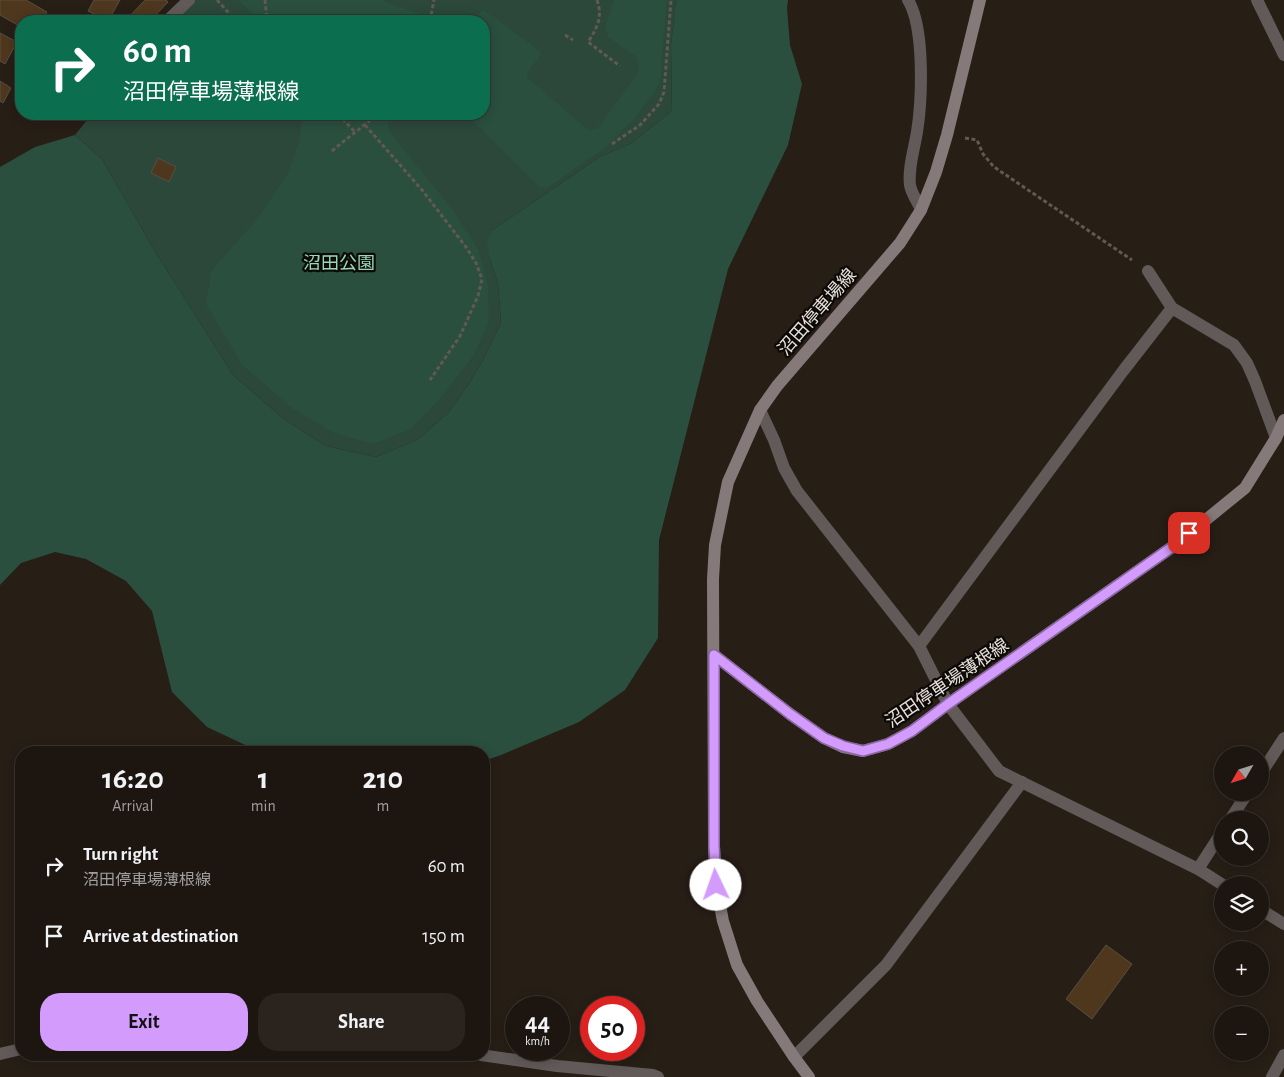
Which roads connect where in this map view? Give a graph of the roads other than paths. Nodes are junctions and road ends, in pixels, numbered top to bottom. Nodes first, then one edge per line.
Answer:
1 (189, 0) edge
2 (908, 0) edge
3 (980, 0) edge
4 (1257, 0) edge
5 (173, 15) edge
6 (1284, 55) edge
7 (922, 210) junction
8 (1148, 270) road end
9 (1172, 308) junction
10 (760, 410) junction
11 (1284, 420) edge
12 (1276, 438) junction
13 (919, 646) junction
14 (714, 655) junction
15 (948, 704) junction
16 (1284, 738) edge
17 (1269, 761) edge
18 (1022, 782) junction
19 (1214, 844) edge
20 (1198, 869) junction
21 (1214, 879) edge
22 (1269, 915) edge
23 (1284, 924) edge
24 (15, 1050) edge
25 (0, 1054) edge
26 (1284, 1056) edge
27 (490, 1057) edge
28 (794, 1057) junction
29 (558, 1072) edge
30 (658, 1077) edge
31 (810, 1077) edge
32 (1272, 1077) edge

1 - 5 street
2 - 7 street
3 - 7 main road, 沼田停車場線
4 - 6 street
7 - 10 main road, 沼田停車場線
8 - 9 street
9 - 12 street
9 - 13 street
10 - 13 street
10 - 14 main road, 沼田停車場線
11 - 12 main road, 沼田停車場薄根線
12 - 15 main road, 沼田停車場薄根線
13 - 15 street
14 - 15 main road, 沼田停車場薄根線
14 - 28 main road
15 - 18 street
16 - 17 street
18 - 20 street
18 - 28 street
19 - 20 street
20 - 21 street
22 - 23 street
24 - 25 street
26 - 32 street
27 - 29 street
28 - 31 main road
29 - 30 street

